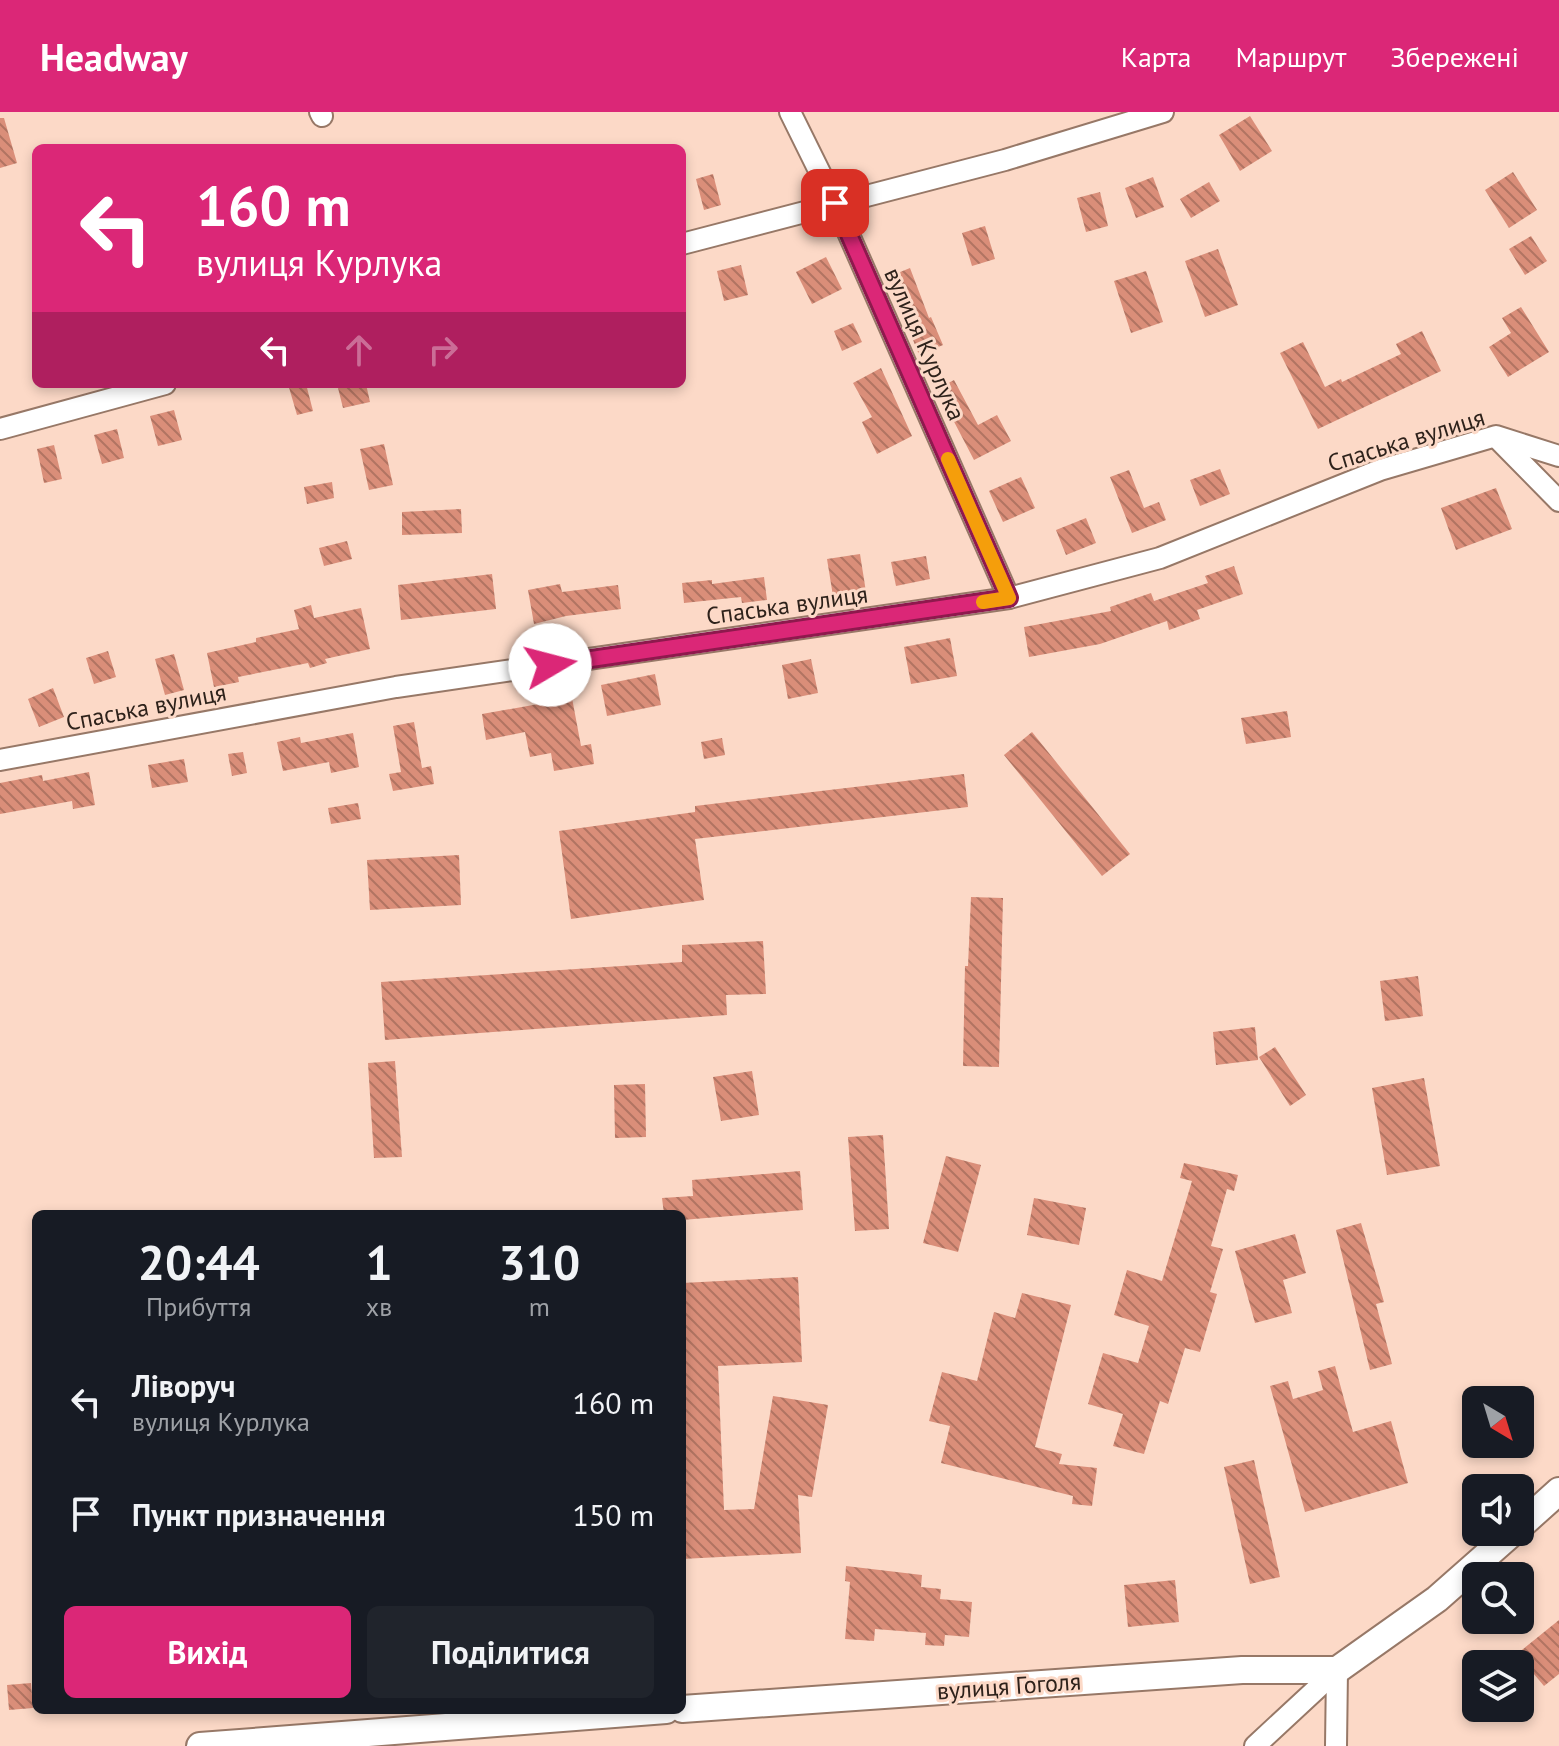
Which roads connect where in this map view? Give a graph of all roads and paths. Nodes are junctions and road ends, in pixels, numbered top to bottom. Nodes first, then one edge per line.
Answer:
1 (790, 112) edge
2 (1163, 112) edge
3 (835, 203) junction
4 (686, 243) edge
5 (150, 388) edge
6 (0, 429) edge
7 (1496, 436) junction
8 (1559, 456) edge
9 (1559, 501) edge
10 (1009, 598) junction
11 (0, 760) edge
12 (1559, 1491) edge
13 (1534, 1513) edge
14 (1497, 1546) edge
15 (1337, 1670) junction
16 (686, 1709) edge
17 (614, 1714) edge
18 (200, 1746) edge
19 (1255, 1746) edge
20 (1336, 1746) edge

1 - 3 street, вулиця Курлука
2 - 3 street
3 - 4 street
3 - 10 street, вулиця Курлука
5 - 6 street
7 - 8 street, Спаська вулиця
7 - 9 street
7 - 10 street, Спаська вулиця
10 - 11 street, Спаська вулиця
12 - 13 main road
14 - 15 main road
15 - 16 main road, вулиця Гоголя
15 - 19 street
15 - 20 street
17 - 18 main road

